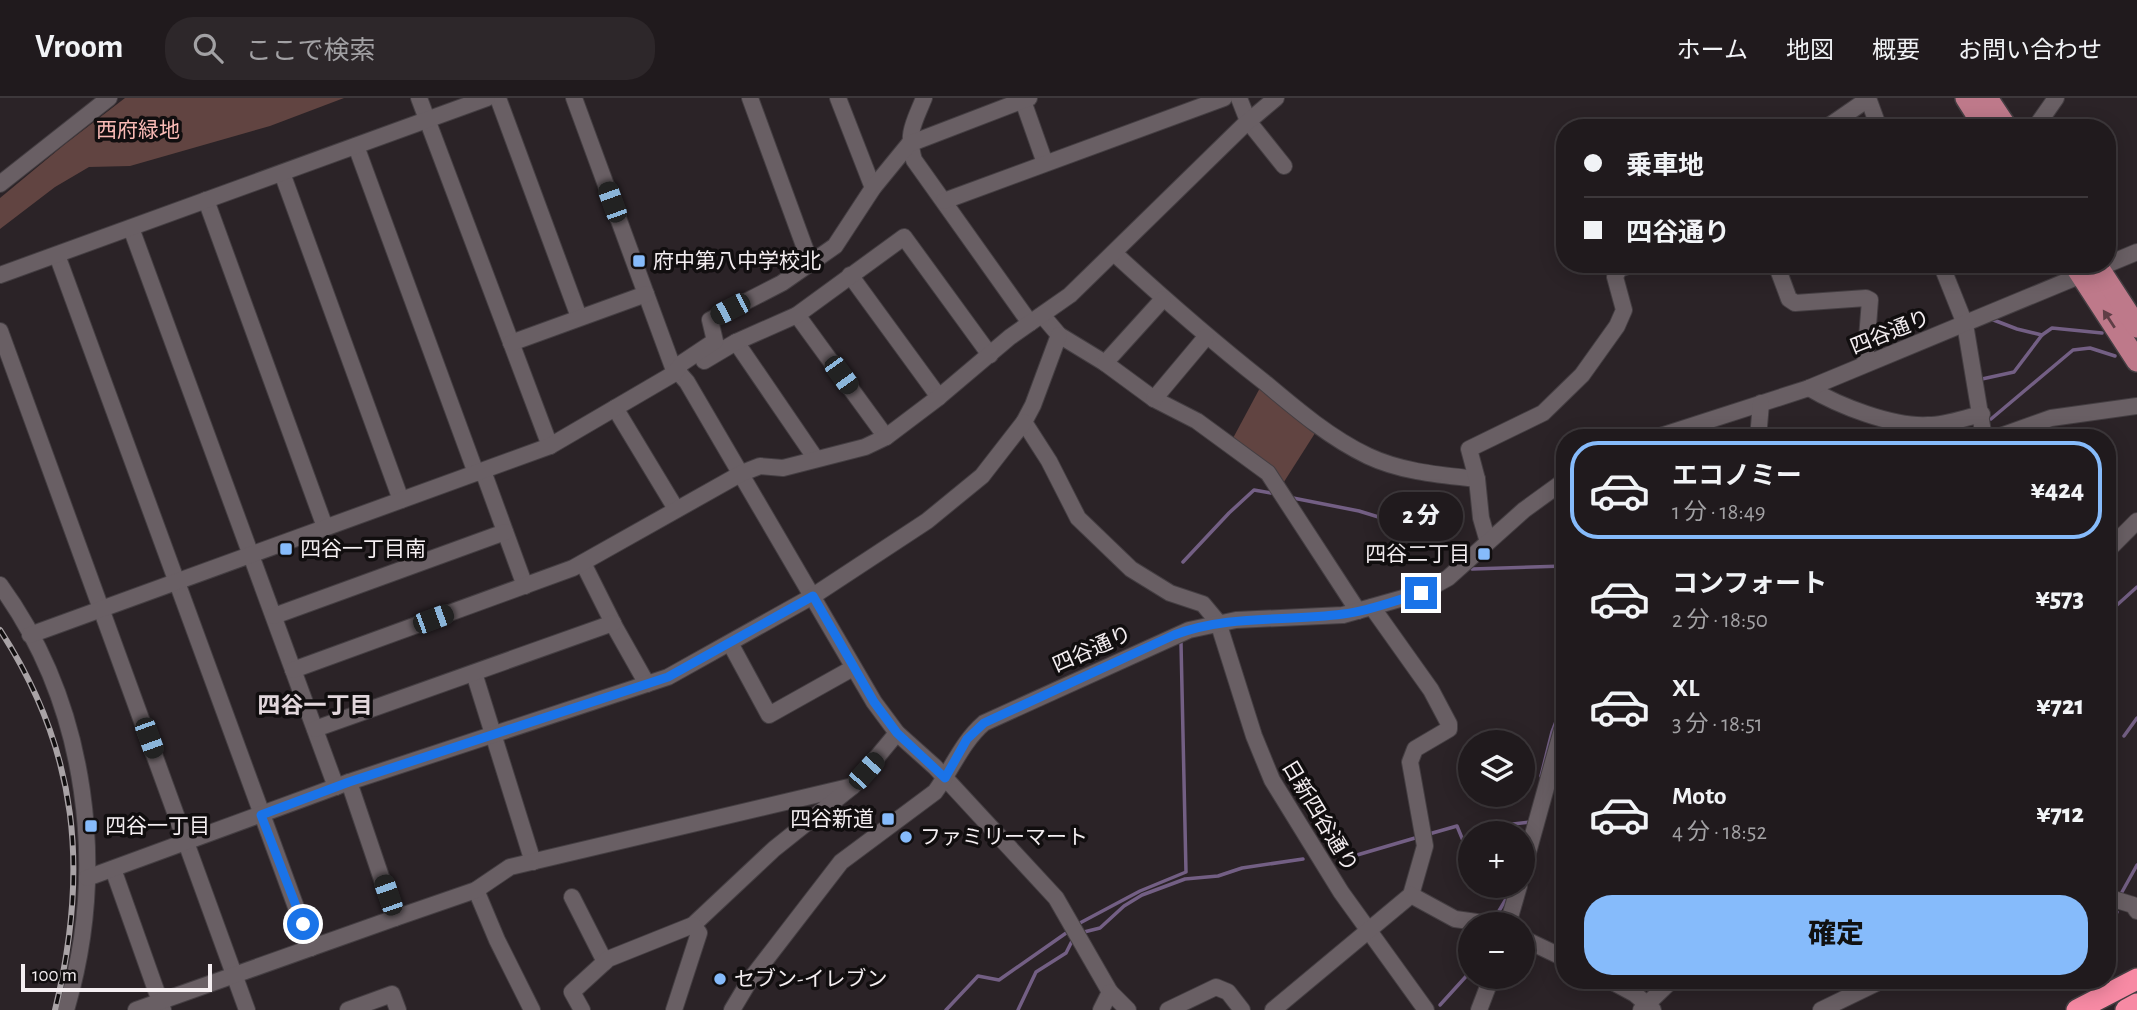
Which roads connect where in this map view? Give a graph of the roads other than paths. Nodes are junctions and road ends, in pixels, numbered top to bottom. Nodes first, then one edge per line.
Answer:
1 (109, 98) edge
2 (419, 98) edge
3 (487, 98) edge
4 (498, 98) edge
5 (574, 98) edge
6 (750, 98) edge
7 (838, 98) edge
8 (924, 98) edge
9 (1224, 98) edge
10 (1239, 98) edge
11 (1276, 98) edge
12 (1966, 98) edge
13 (1987, 98) edge
14 (2056, 98) edge
15 (1025, 99) edge
16 (1868, 99) edge
17 (1839, 119) edge
18 (1876, 119) edge
19 (1979, 119) edge
20 (2001, 119) edge
21 (2041, 119) edge
22 (427, 120) junction
23 (1248, 121) junction
24 (909, 144) junction
25 (356, 146) junction
26 (1045, 163) junction
27 (1284, 166) dead end
28 (282, 173) junction
29 (0, 184) edge
30 (873, 188) junction
31 (206, 200) junction
32 (944, 201) junction
33 (131, 228) junction
34 (2137, 252) edge
35 (1114, 253) junction
36 (57, 255) junction
37 (2116, 259) edge
38 (810, 262) junction
39 (1617, 273) edge
40 (1777, 273) edge
41 (1945, 273) edge
42 (2077, 273) edge
43 (2091, 273) edge
44 (2092, 273) edge
45 (0, 275) edge
46 (850, 275) junction
47 (646, 294) junction
48 (1163, 299) junction
49 (797, 315) junction
50 (579, 317) junction
51 (1036, 319) junction
52 (1965, 324) junction
53 (2137, 327) edge
54 (0, 331) edge
55 (1059, 335) junction
56 (1206, 337) junction
57 (736, 342) junction
58 (511, 343) junction
59 (990, 355) junction
60 (2137, 361) edge
61 (1105, 363) junction
62 (1866, 364) junction
63 (678, 373) junction
64 (1809, 388) junction
65 (939, 397) junction
66 (1154, 398) junction
67 (1760, 403) junction
68 (2137, 406) edge
69 (615, 408) junction
70 (1982, 414) junction
71 (1024, 422) junction
72 (1681, 429) edge
73 (1759, 429) edge
74 (1983, 429) edge
75 (2020, 429) edge
76 (886, 436) junction
77 (550, 446) junction
78 (816, 459) junction
79 (479, 472) junction
80 (742, 473) junction
81 (1477, 479) junction
82 (1556, 487) edge
83 (401, 500) junction
84 (676, 509) junction
85 (2137, 521) edge
86 (326, 527) junction
87 (505, 532) junction
88 (1488, 542) junction
89 (2116, 542) edge
90 (251, 555) junction
91 (583, 563) junction
92 (0, 569) edge
93 (177, 582) junction
94 (0, 585) edge
95 (525, 586) junction
96 (813, 596) junction
97 (10, 599) junction
98 (102, 609) junction
99 (1365, 609) junction
100 (274, 616) junction
101 (1217, 622) junction
102 (613, 623) junction
103 (30, 635) junction
104 (730, 643) junction
105 (853, 668) junction
106 (293, 670) junction
107 (474, 673) junction
108 (647, 684) junction
109 (315, 729) junction
110 (897, 733) junction
111 (494, 734) junction
112 (1556, 752) edge
113 (945, 778) junction
114 (343, 784) junction
115 (853, 786) junction
116 (261, 815) junction
117 (1535, 827) edge
118 (187, 841) junction
119 (533, 862) junction
120 (113, 869) junction
121 (87, 878) junction
122 (475, 890) junction
123 (1411, 895) junction
124 (572, 897) dead end
125 (2116, 900) edge
126 (2137, 911) edge
127 (396, 918) junction
128 (1458, 919) edge
129 (693, 925) junction
130 (1369, 932) junction
131 (1535, 944) edge
132 (311, 948) junction
133 (1556, 954) edge
134 (605, 962) junction
135 (234, 975) junction
136 (2137, 979) edge
137 (1487, 989) edge
138 (1628, 989) edge
139 (1664, 989) edge
140 (1864, 989) edge
141 (1110, 992) junction
142 (2137, 1004) edge
143 (162, 1006) edge
144 (1647, 1008) edge
145 (66, 1010) edge
146 (136, 1010) edge
147 (247, 1010) edge
148 (348, 1010) edge
149 (398, 1010) edge
150 (532, 1010) edge
151 (582, 1010) edge
152 (674, 1010) edge
153 (732, 1010) edge
154 (1101, 1010) edge
155 (1128, 1010) edge
156 (1168, 1010) edge
157 (1242, 1010) edge
158 (1273, 1010) edge
159 (1426, 1010) edge
160 (1479, 1010) edge
161 (1821, 1010) edge
162 (2077, 1010) edge
163 (2126, 1010) edge

1 - 29 street
2 - 22 street
3 - 22 street
4 - 50 street
5 - 47 street
6 - 38 street
7 - 30 street
8 - 24 street
9 - 26 street
10 - 23 street
11 - 23 street
12 - 19 main road
13 - 20 main road
14 - 21 street
15 - 24 street
15 - 26 street
16 - 17 street
16 - 18 street
22 - 25 street
22 - 58 street
23 - 27 street
23 - 35 street
24 - 30 street
24 - 32 street
25 - 28 street
25 - 79 street
26 - 32 street
28 - 31 street
28 - 83 street
30 - 38 street
31 - 33 street
31 - 86 street
32 - 51 street
33 - 36 street
33 - 90 street
34 - 37 street, 四谷通り
35 - 48 street
35 - 51 street
36 - 45 street
36 - 93 street
38 - 63 street
39 - 81 street
40 - 62 street
41 - 52 street
42 - 52 street, 四谷通り
60 -> 43 main road
44 - 53 main road
46 - 49 street
46 - 59 street
46 - 65 street
47 - 50 street
47 - 63 street
48 - 56 street
48 - 61 street
49 - 57 street
49 - 76 street
50 - 58 street
51 - 55 street
51 - 59 street
52 - 62 street, 四谷通り
52 - 70 street
54 - 98 street
55 - 61 street
55 - 71 street
56 - 66 street
56 - 81 street
57 - 63 street
57 - 78 street
58 - 77 street
59 - 65 street
61 - 66 street
62 - 64 street, 四谷通り
63 - 69 street
63 - 80 street
64 - 67 street, 四谷通り
64 - 70 street
65 - 76 street
66 - 99 street
67 - 72 street, 四谷通り
67 - 73 street
68 - 75 street
69 - 77 street
69 - 84 street
70 - 74 street
71 - 96 street
71 - 101 street
76 - 78 street
77 - 79 street
78 - 80 street
79 - 83 street
79 - 87 street
80 - 84 street
80 - 96 street
81 - 88 street
82 - 88 street, 四谷通り
83 - 86 street
84 - 91 street
85 - 89 street
86 - 90 street
87 - 95 street
87 - 100 street
88 - 99 street, 四谷通り
90 - 93 street
90 - 100 street
91 - 95 street
91 - 102 street
92 - 97 street
93 - 98 street
93 - 116 street
94 - 97 street
95 - 106 street
96 - 104 street
96 - 105 street
97 - 103 street
98 - 103 street
98 - 118 street
99 - 101 street, 四谷通り
99 - 123 street
100 - 106 street
101 - 113 street, 四谷通り
101 - 130 street, 日新四谷通り
102 - 107 street
102 - 108 street
103 - 121 street
104 - 105 street
104 - 108 street
105 - 110 street
106 - 109 street
107 - 109 street
107 - 111 street
108 - 111 street
109 - 114 street
110 - 113 street
110 - 115 street
111 - 114 street
111 - 119 street
112 - 117 street
113 - 141 street
113 - 153 street, 四谷通り
114 - 116 street
114 - 127 street
115 - 119 street
115 - 129 street
116 - 118 street
116 - 132 street
118 - 120 street
118 - 135 street
119 - 122 street
120 - 121 street
120 - 143 street
121 - 145 street
122 - 127 street
122 - 150 street
123 - 128 street
123 - 130 street
124 - 134 street
125 - 126 street
127 - 132 street
129 - 134 street
129 - 152 street
130 - 158 street
130 - 159 street, 日新四谷通り
131 - 133 street
132 - 135 street
134 - 151 street
135 - 143 street
135 - 147 street
136 - 162 highway
137 - 160 street
138 - 144 street
139 - 144 street
140 - 161 street
141 - 154 street
141 - 155 street
142 - 163 highway
143 - 146 street
148 - 149 street
156 - 157 street

